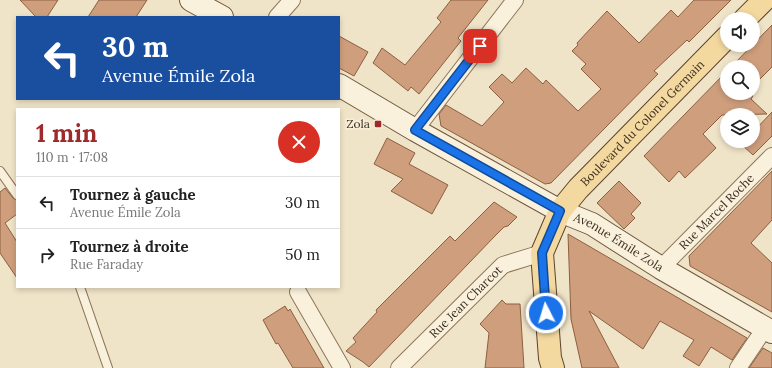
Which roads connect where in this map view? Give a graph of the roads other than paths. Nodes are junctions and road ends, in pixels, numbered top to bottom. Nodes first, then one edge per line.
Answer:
1 (191, 0) edge
2 (292, 0) edge
3 (515, 0) edge
4 (764, 0) edge
5 (752, 12) edge
6 (220, 16) edge
7 (278, 16) edge
8 (720, 44) edge
9 (340, 86) edge
10 (415, 130) junction
11 (772, 156) edge
12 (0, 171) edge
13 (16, 194) edge
14 (560, 211) junction
15 (542, 253) junction
16 (661, 268) junction
17 (80, 288) edge
18 (298, 292) dead end
19 (768, 330) edge
20 (108, 368) edge
21 (342, 368) edge
22 (399, 368) edge
23 (553, 368) edge
24 (738, 368) edge

1 - 6 main road
2 - 7 street
3 - 10 street
4 - 5 main road
8 - 14 main road, Boulevard du Colonel Germain
9 - 10 main road, Avenue Émile Zola
10 - 14 main road, Avenue Émile Zola
11 - 16 street, Rue Marcel Roche
12 - 13 lane
14 - 15 main road, Boulevard du Colonel Germain
14 - 16 main road, Avenue Émile Zola
15 - 22 street, Rue Jean Charcot
15 - 23 main road
16 - 19 main road, Avenue Émile Zola
17 - 20 lane
18 - 21 street
19 - 24 street

